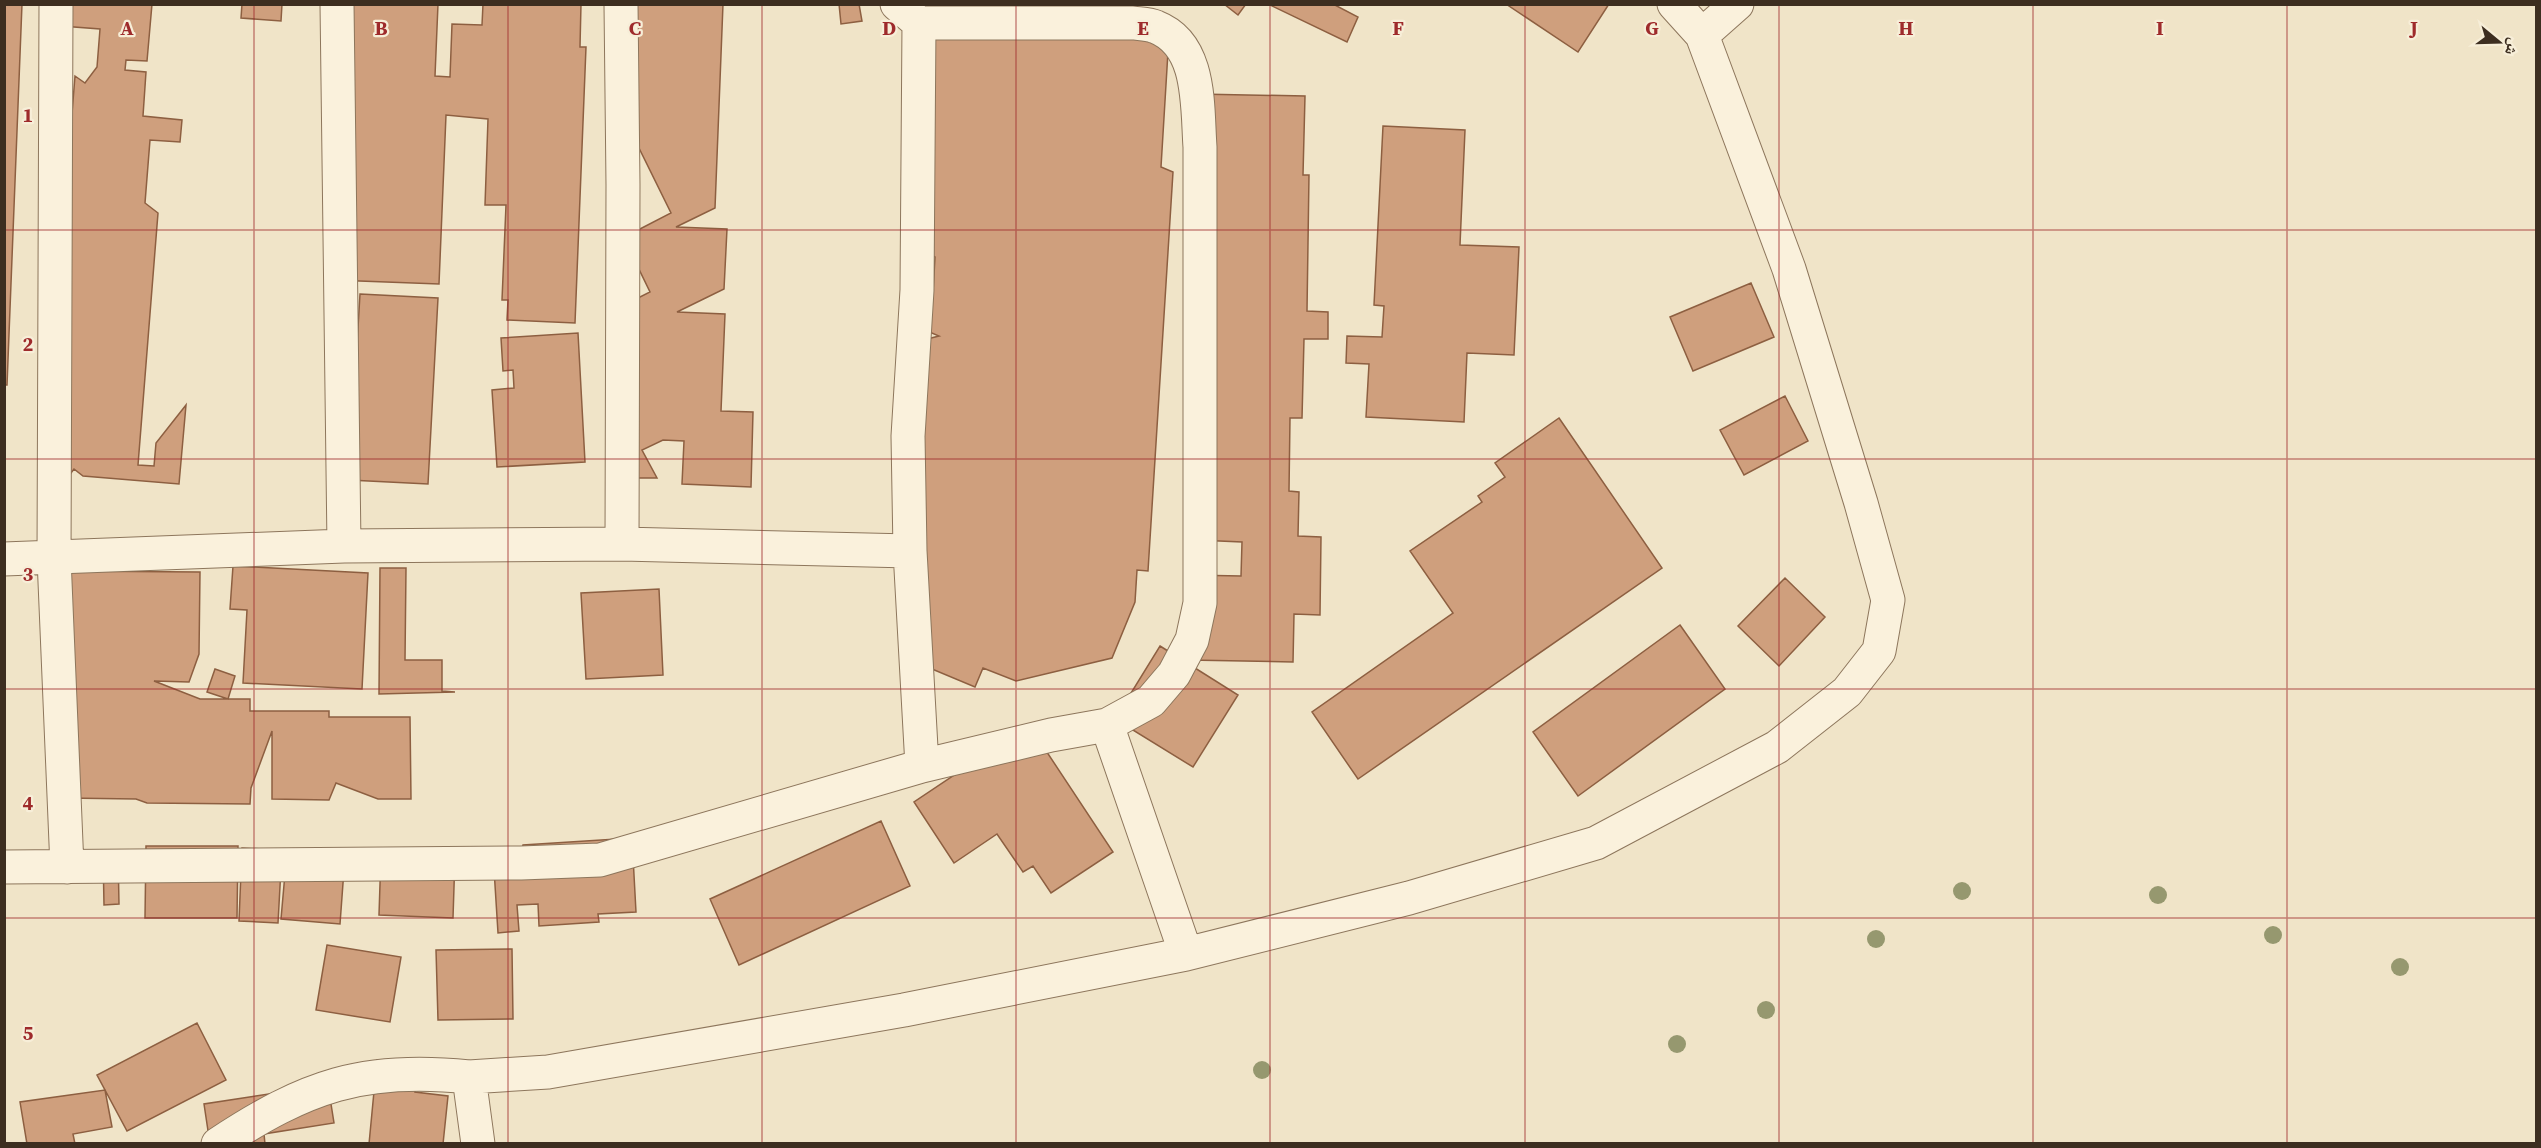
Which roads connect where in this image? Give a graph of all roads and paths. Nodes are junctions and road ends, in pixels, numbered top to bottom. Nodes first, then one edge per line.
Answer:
1 (56, 4) edge
2 (337, 4) edge
3 (621, 4) edge
4 (1674, 4) edge
5 (1737, 4) edge
6 (908, 14) edge
7 (1702, 35) junction
8 (622, 544) junction
9 (344, 546) junction
10 (910, 551) junction
11 (54, 558) junction
12 (4, 559) edge
13 (1107, 725) junction
14 (922, 766) junction
15 (4, 867) edge
16 (67, 867) junction
17 (1186, 954) junction
18 (470, 1077) junction
19 (218, 1143) edge
20 (478, 1143) edge

1 - 11 street
2 - 9 street
3 - 8 street
4 - 7 street
5 - 7 street
6 - 10 street
6 - 13 street
7 - 17 street
8 - 9 street
8 - 10 street
9 - 11 street
10 - 14 street
11 - 12 street
11 - 16 street
13 - 14 street
13 - 17 street
14 - 16 street
15 - 16 street
17 - 18 street
18 - 19 street
18 - 20 street

